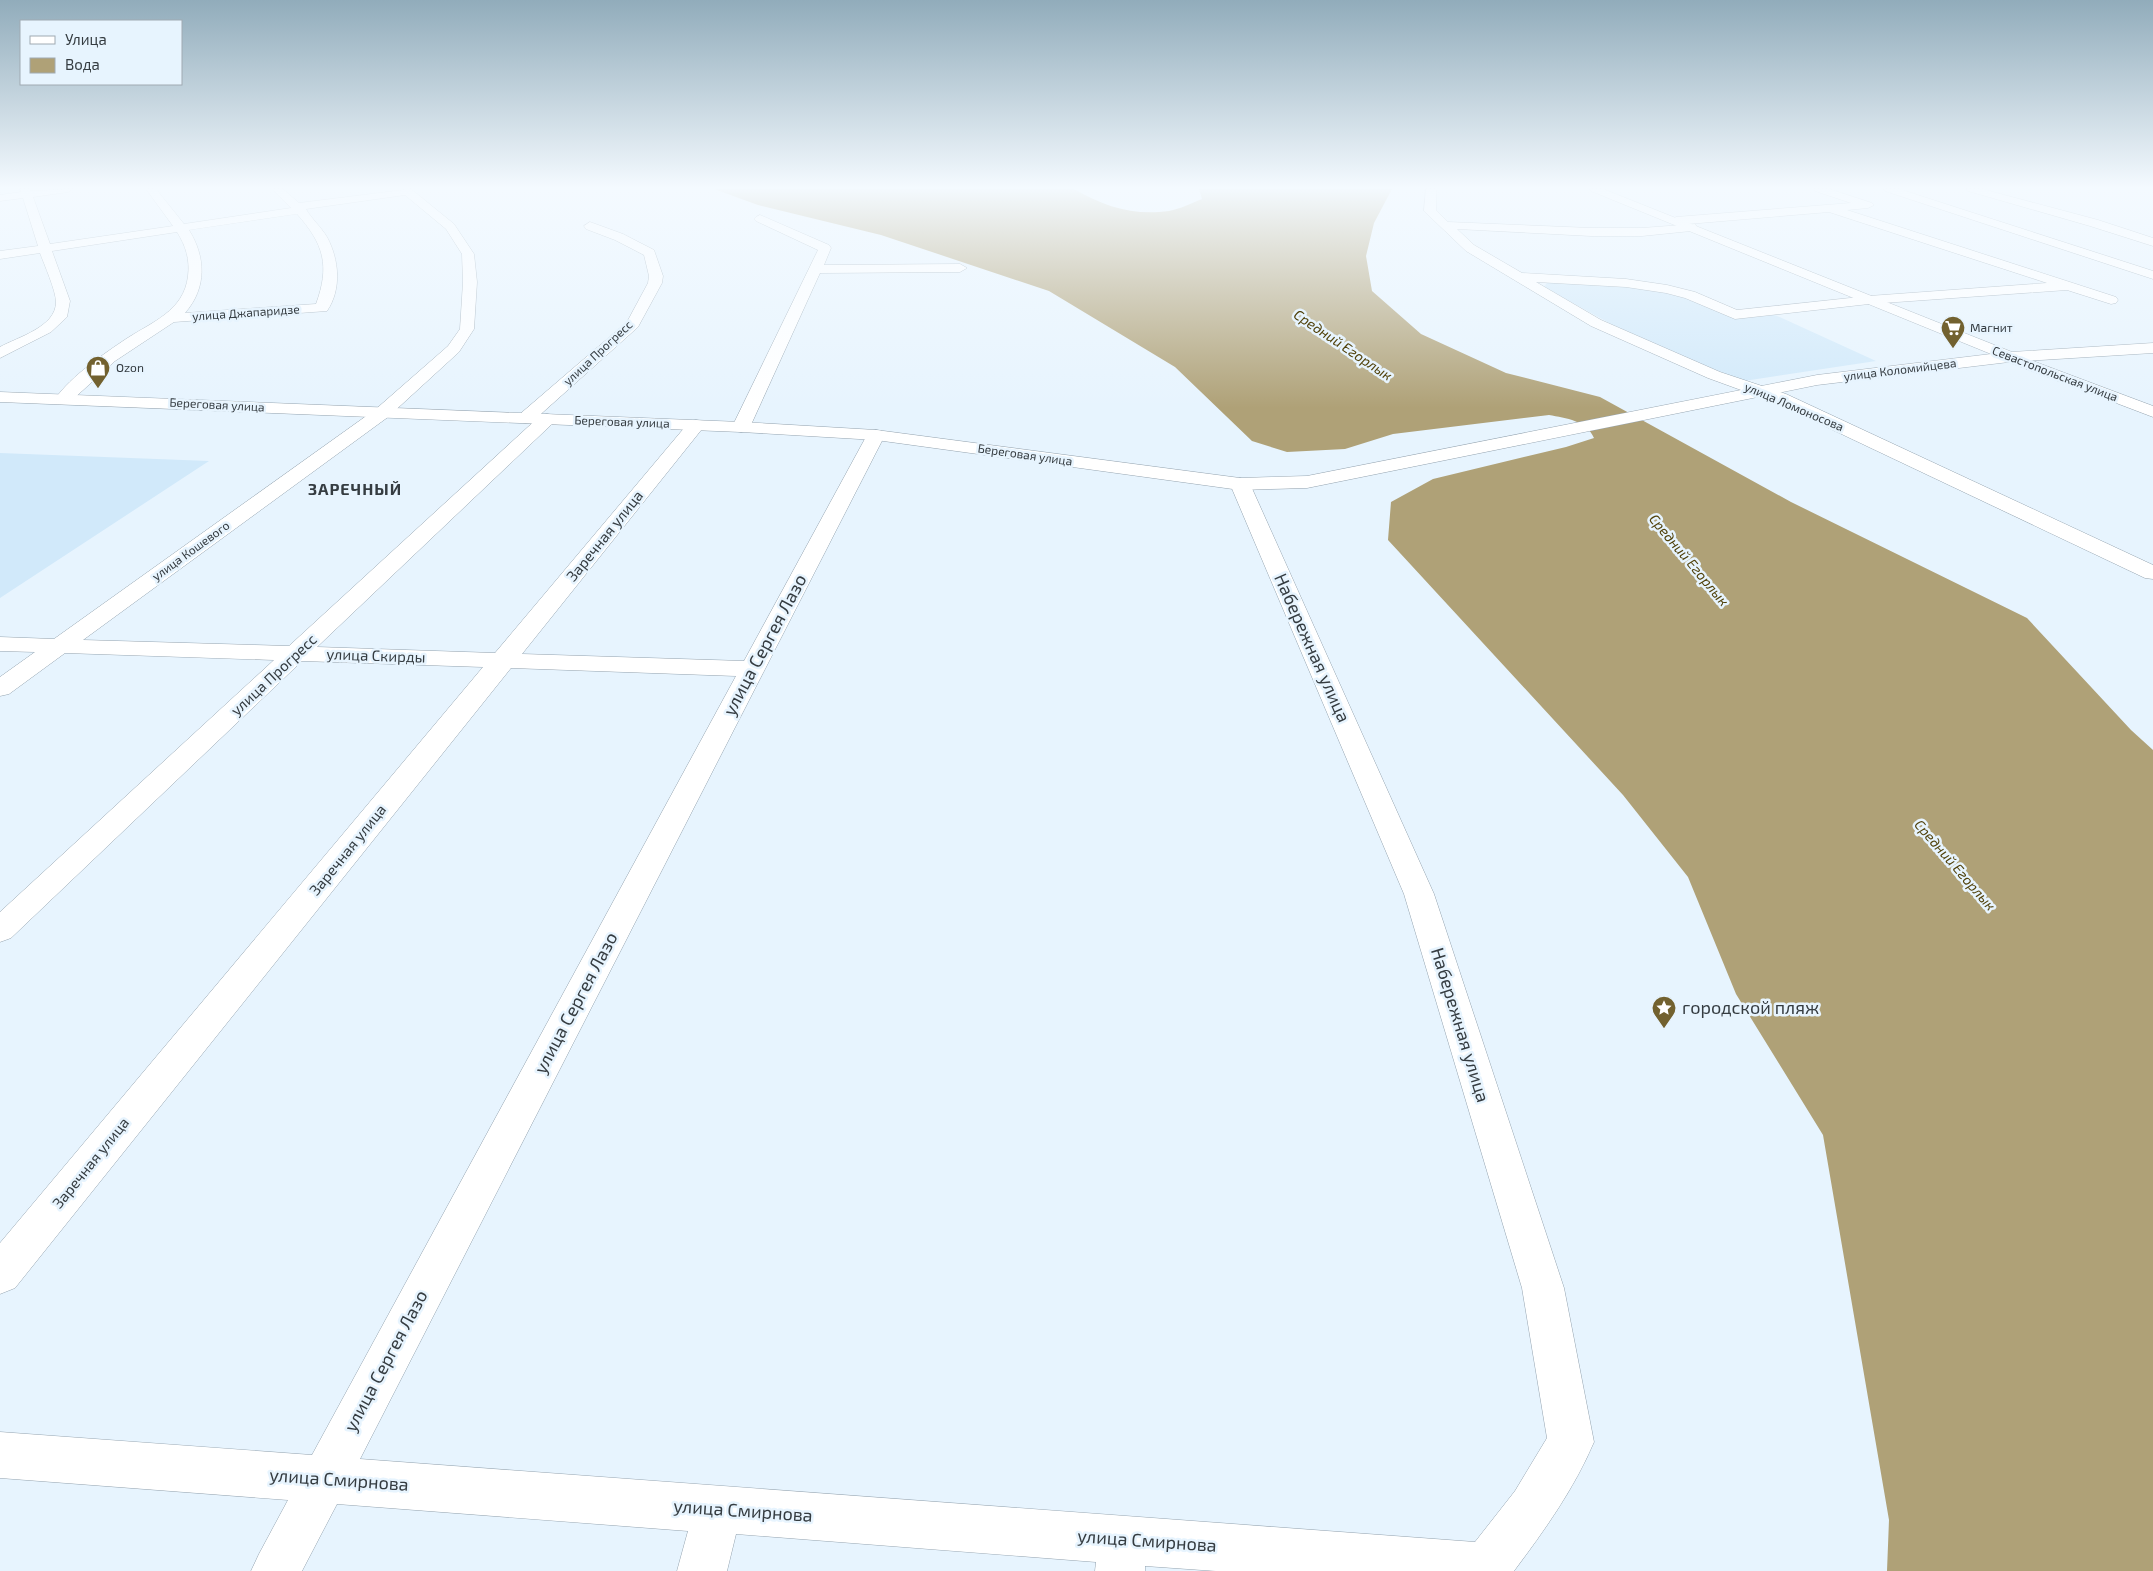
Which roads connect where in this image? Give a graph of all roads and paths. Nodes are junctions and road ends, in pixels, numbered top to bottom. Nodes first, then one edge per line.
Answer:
1 (50, 262) edge
2 (195, 262) edge
3 (329, 262) edge
4 (469, 262) edge
5 (652, 262) edge
6 (818, 262) edge
7 (1495, 262) edge
8 (1777, 262) edge
9 (1995, 262) edge
10 (2114, 262) edge
11 (960, 268) dead end
12 (815, 270) junction
13 (2153, 275) edge
14 (1520, 277) junction
15 (2068, 286) junction
16 (1869, 300) junction
17 (2111, 300) dead end
18 (170, 318) junction
19 (2153, 348) edge
20 (0, 353) edge
21 (2010, 357) junction
22 (1759, 391) junction
23 (0, 397) edge
24 (64, 398) junction
25 (2153, 412) edge
26 (382, 413) junction
27 (536, 419) junction
28 (696, 425) junction
29 (741, 427) junction
30 (1567, 430) joint
31 (876, 435) junction
32 (1240, 484) junction
33 (2153, 573) edge
34 (0, 644) edge
35 (59, 646) junction
36 (296, 654) junction
37 (503, 661) junction
38 (753, 669) junction
39 (0, 689) edge
40 (0, 930) edge
41 (0, 1274) edge
42 (0, 1455) edge
43 (324, 1479) junction
44 (718, 1509) junction
45 (1121, 1555) edge
46 (1486, 1567) joint
47 (276, 1571) edge
48 (702, 1571) edge

1 - 20 street
2 - 18 street
3 - 18 street, улица Джапаридзе
4 - 26 street, улица Кошевого
5 - 27 street, улица Прогресс
6 - 12 street
7 - 14 street, улица Ломоносова
8 - 16 street, Севастопольская улица
9 - 15 street
10 - 13 street
11 - 12 street
12 - 29 street
14 - 16 street
14 - 22 street, улица Ломоносова
15 - 16 street
15 - 17 street
16 - 21 street, Севастопольская улица
18 - 24 street
19 - 21 street, улица Коломийцева
21 - 22 street, улица Коломийцева
21 - 25 street, Севастопольская улица
22 - 30 street, улица Коломийцева
22 - 33 street, улица Ломоносова
23 - 24 street, Береговая улица
24 - 26 street, Береговая улица
26 - 27 street, Береговая улица
26 - 35 street, улица Кошевого
27 - 28 street, Береговая улица
27 - 36 street, улица Прогресс
28 - 29 street, Береговая улица
28 - 37 street, Заречная улица
29 - 31 street, Береговая улица
30 - 32 street, Береговая улица
31 - 32 street, Береговая улица
31 - 38 street, улица Сергея Лазо
32 - 46 street, Набережная улица
34 - 35 street, улица Скирды
35 - 36 street, улица Скирды
35 - 39 street, улица Кошевого
36 - 37 street, улица Скирды
36 - 40 street, улица Прогресс
37 - 38 street, улица Скирды
37 - 41 street, Заречная улица
38 - 43 street, улица Сергея Лазо
42 - 43 street, улица Смирнова
43 - 44 street, улица Смирнова
43 - 47 street, улица Сергея Лазо
44 - 45 street, улица Смирнова
44 - 48 street
45 - 46 street, улица Смирнова

